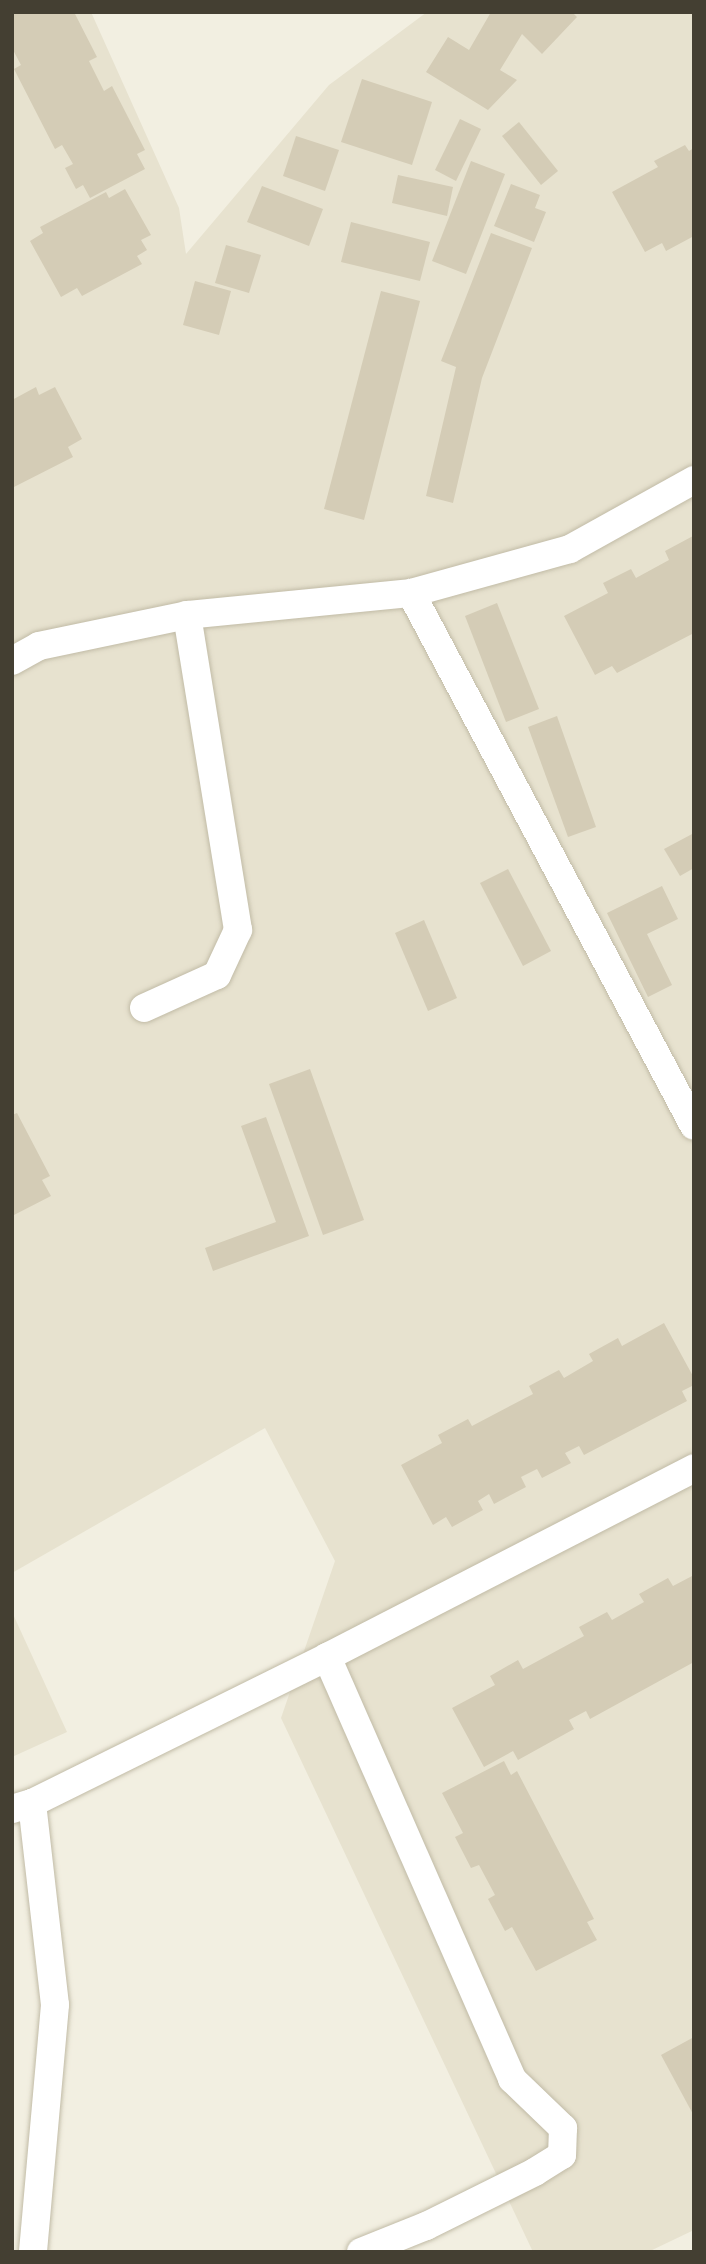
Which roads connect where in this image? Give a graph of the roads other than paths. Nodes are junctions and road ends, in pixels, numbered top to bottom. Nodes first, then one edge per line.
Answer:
1 (694, 480) edge
2 (411, 593) junction
3 (187, 615) junction
4 (12, 661) edge
5 (144, 1008) dead end
6 (694, 1126) edge
7 (694, 1468) edge
8 (327, 1657) junction
9 (22, 1806) edge
10 (33, 2252) edge
11 (361, 2252) edge

1 - 2 street
2 - 3 street
2 - 6 street
3 - 4 street
3 - 5 street
7 - 8 street
8 - 9 street
8 - 11 street
9 - 10 street

